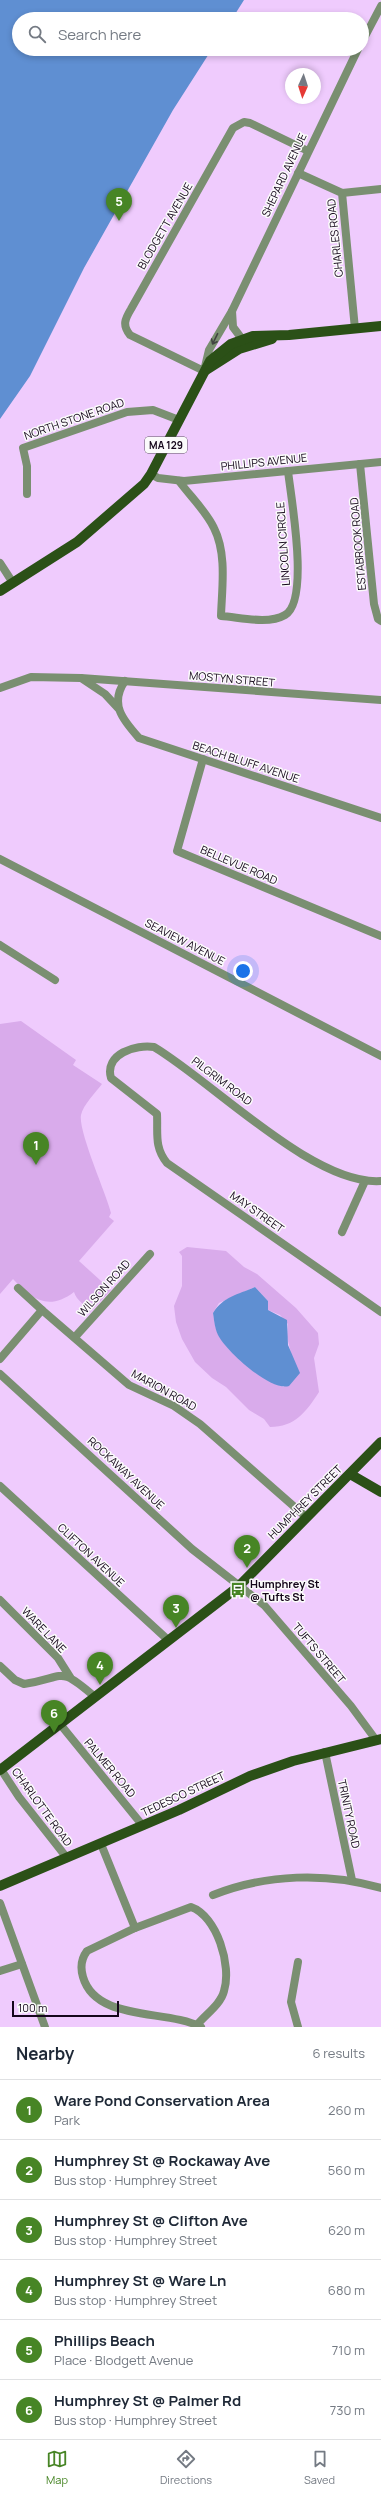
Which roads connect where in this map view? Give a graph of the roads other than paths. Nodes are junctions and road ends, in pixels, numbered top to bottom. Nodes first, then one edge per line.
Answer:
1 (381, 5) edge
2 (369, 28) edge
3 (355, 56) edge
4 (308, 151) junction
5 (298, 173) junction
6 (381, 189) edge
7 (342, 193) junction
8 (232, 311) junction
9 (381, 326) edge
10 (355, 329) junction
11 (281, 336) junction
12 (242, 339) junction
13 (204, 371) junction
14 (179, 420) junction
15 (381, 462) edge
16 (360, 464) junction
17 (288, 471) junction
18 (151, 474) junction
19 (179, 481) junction
20 (27, 494) dead end
21 (0, 563) edge
22 (13, 583) junction
23 (0, 591) edge
24 (381, 621) edge
25 (81, 678) junction
26 (126, 681) junction
27 (0, 688) edge
28 (381, 700) edge
29 (118, 708) junction
30 (204, 759) junction
31 (381, 818) edge
32 (0, 859) edge
33 (381, 936) edge
34 (0, 945) edge
35 (55, 980) dead end
36 (381, 1056) edge
37 (154, 1111) joint
38 (366, 1181) junction
39 (381, 1181) edge
40 (342, 1232) dead end
41 (150, 1254) dead end
42 (18, 1288) dead end
43 (42, 1310) junction
44 (381, 1312) edge
45 (75, 1337) junction
46 (0, 1359) edge
47 (0, 1374) edge
48 (381, 1442) edge
49 (350, 1474) junction
50 (0, 1486) edge
51 (380, 1493) edge
52 (306, 1516) junction
53 (238, 1587) junction
54 (0, 1600) edge
55 (167, 1639) junction
56 (0, 1666) edge
57 (70, 1677) junction
58 (95, 1696) junction
59 (60, 1724) junction
60 (379, 1739) edge
61 (325, 1752) junction
62 (0, 1769) edge
63 (143, 1826) junction
64 (101, 1844) junction
65 (66, 1858) junction
66 (352, 1880) junction
67 (0, 1886) edge
68 (381, 1888) edge
69 (213, 1895) dead end
70 (0, 1903) edge
71 (135, 1928) junction
72 (298, 1962) dead end
73 (22, 1964) junction
74 (0, 1971) edge
75 (199, 2026) edge
76 (45, 2027) edge
77 (298, 2027) edge

1 - 2 street
3 - 4 street, SHEPARD AVENUE
4 - 5 street, SHEPARD AVENUE
4 - 13 street, BLODGETT AVENUE
5 - 7 street, CHARLES ROAD
5 - 8 street, SHEPARD AVENUE
6 - 7 street
7 - 10 street, CHARLES ROAD
8 - 12 street
8 -> 13 street, SHEPARD AVENUE
9 - 10 main road, MA 129
10 - 11 main road, MA 129
11 - 12 main road, MA 129
11 - 13 main road, MA 129
12 - 13 main road, MA 129
13 - 14 main road, MA 129
14 - 18 main road, MA 129
14 - 20 street, NORTH STONE ROAD
15 - 16 street, PHILLIPS AVENUE
16 - 17 street, PHILLIPS AVENUE
16 - 24 street, ESTABROOK ROAD
17 - 19 street, PHILLIPS AVENUE
17 - 19 street, LINCOLN CIRCLE
18 - 19 street, PHILLIPS AVENUE
18 - 22 main road, MA 129
21 - 22 street
22 - 23 main road, MA 129
25 - 26 street, MOSTYN STREET
25 - 27 street
25 - 29 street, BEACH BLUFF AVENUE
26 - 28 street, MOSTYN STREET
26 - 29 street
29 - 30 street, BEACH BLUFF AVENUE
30 - 31 street, BEACH BLUFF AVENUE
30 - 33 street, BELLEVUE ROAD
32 - 36 street, SEAVIEW AVENUE
34 - 35 street
37 - 38 street, PILGRIM ROAD
37 - 44 street, MAY STREET
38 - 39 street, PILGRIM ROAD
38 - 40 street
41 - 45 street, WILSON ROAD
42 - 43 street, MARION ROAD
43 - 45 street, MARION ROAD
43 - 46 street
45 - 52 street, MARION ROAD
47 - 53 street, ROCKAWAY AVENUE
48 - 49 main road, HUMPHREY STREET
49 - 51 main road
49 - 52 main road, HUMPHREY STREET
50 - 55 street, CLIFTON AVENUE
52 - 53 main road, HUMPHREY STREET
53 - 55 main road, HUMPHREY STREET
53 - 60 street, TUFTS STREET
54 - 57 street, WARE LANE
55 - 58 main road, HUMPHREY STREET
56 - 57 street
57 - 58 street
58 - 59 main road, HUMPHREY STREET
59 - 62 main road, HUMPHREY STREET
59 - 63 street, PALMER ROAD
60 - 61 main road, TEDESCO STREET
61 - 63 main road, TEDESCO STREET
61 - 66 street, TRINITY ROAD
62 - 65 street, CHARLOTTE ROAD
63 - 64 main road, TEDESCO STREET
64 - 65 main road, TEDESCO STREET
64 - 71 street
65 - 67 main road, TEDESCO STREET
66 - 68 street
66 - 69 street
70 - 73 street
71 - 75 street
71 - 75 street
72 - 77 street
73 - 74 street
73 - 76 street

